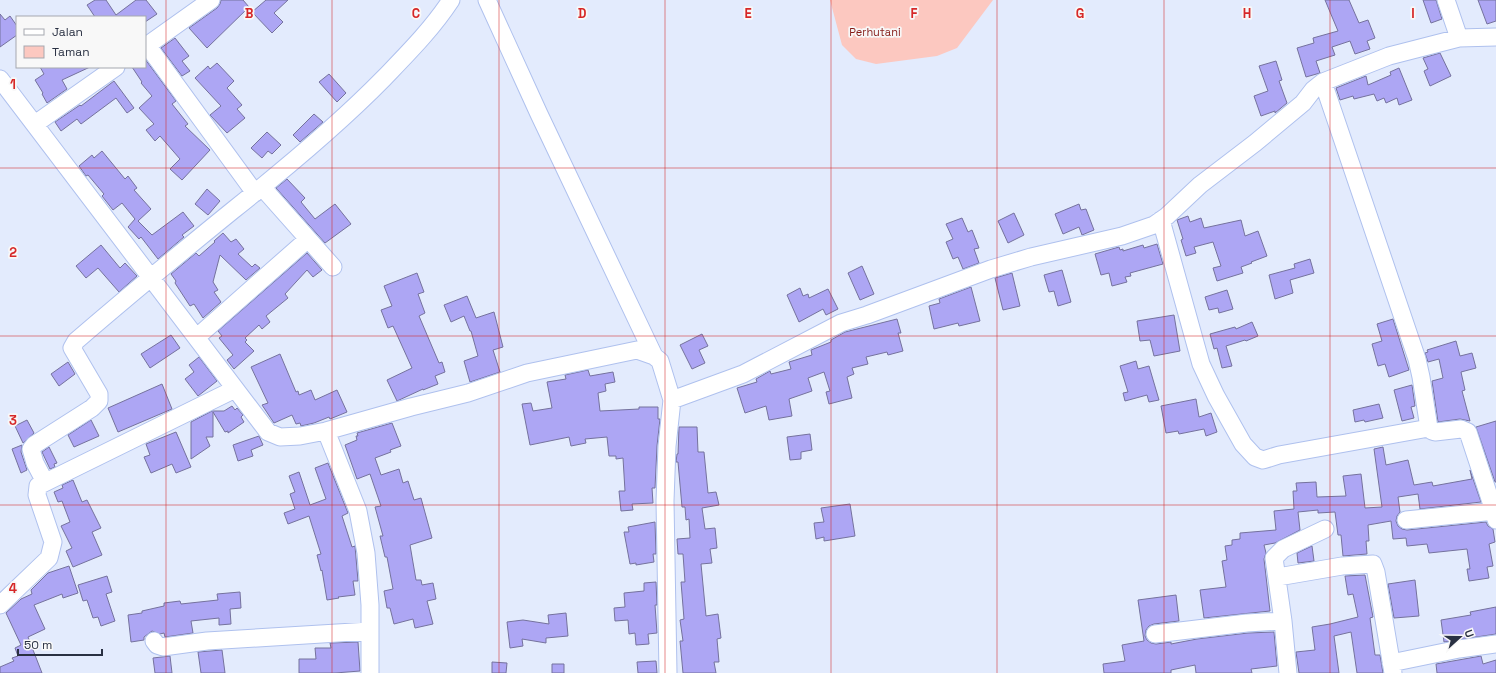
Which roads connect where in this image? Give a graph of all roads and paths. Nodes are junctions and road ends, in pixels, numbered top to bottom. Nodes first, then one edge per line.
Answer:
1 (211, 0) edge
2 (451, 0) edge
3 (487, 0) edge
4 (1446, 0) edge
5 (1496, 36) edge
6 (1459, 38) junction
7 (146, 46) edge
8 (115, 68) edge
9 (0, 78) edge
10 (1323, 82) junction
11 (35, 124) junction
12 (259, 190) junction
13 (1161, 220) junction
14 (308, 239) junction
15 (333, 267) dead end
16 (150, 277) junction
17 (197, 337) junction
18 (654, 356) junction
19 (236, 389) junction
20 (672, 400) junction
21 (1429, 428) junction
22 (326, 431) junction
23 (45, 482) junction
24 (1496, 514) edge
25 (1406, 520) dead end
26 (1325, 529) dead end
27 (1278, 577) junction
28 (0, 605) edge
29 (1283, 621) junction
30 (370, 631) junction
31 (1155, 634) dead end
32 (154, 640) dead end
33 (1496, 644) edge
34 (1392, 668) edge
35 (370, 673) edge
36 (668, 673) edge
37 (1288, 673) edge

1 - 7 street
2 - 12 street
3 - 18 street
4 - 6 street
5 - 6 street
6 - 10 street
7 - 12 street
8 - 11 street
9 - 11 street
10 - 13 street
10 - 21 street
11 - 16 street
12 - 14 street
12 - 16 street
13 - 20 street
13 - 21 street
14 - 15 street
14 - 17 street
16 - 17 street
16 - 23 street
17 - 19 street
18 - 20 street
18 - 22 street
19 - 22 street
19 - 23 street
20 - 36 street
21 - 24 street
22 - 30 street
23 - 28 street
24 - 25 street
26 - 27 street
27 - 29 street
27 - 34 street
29 - 31 street
29 - 37 street
30 - 32 street
30 - 35 street
33 - 34 street

